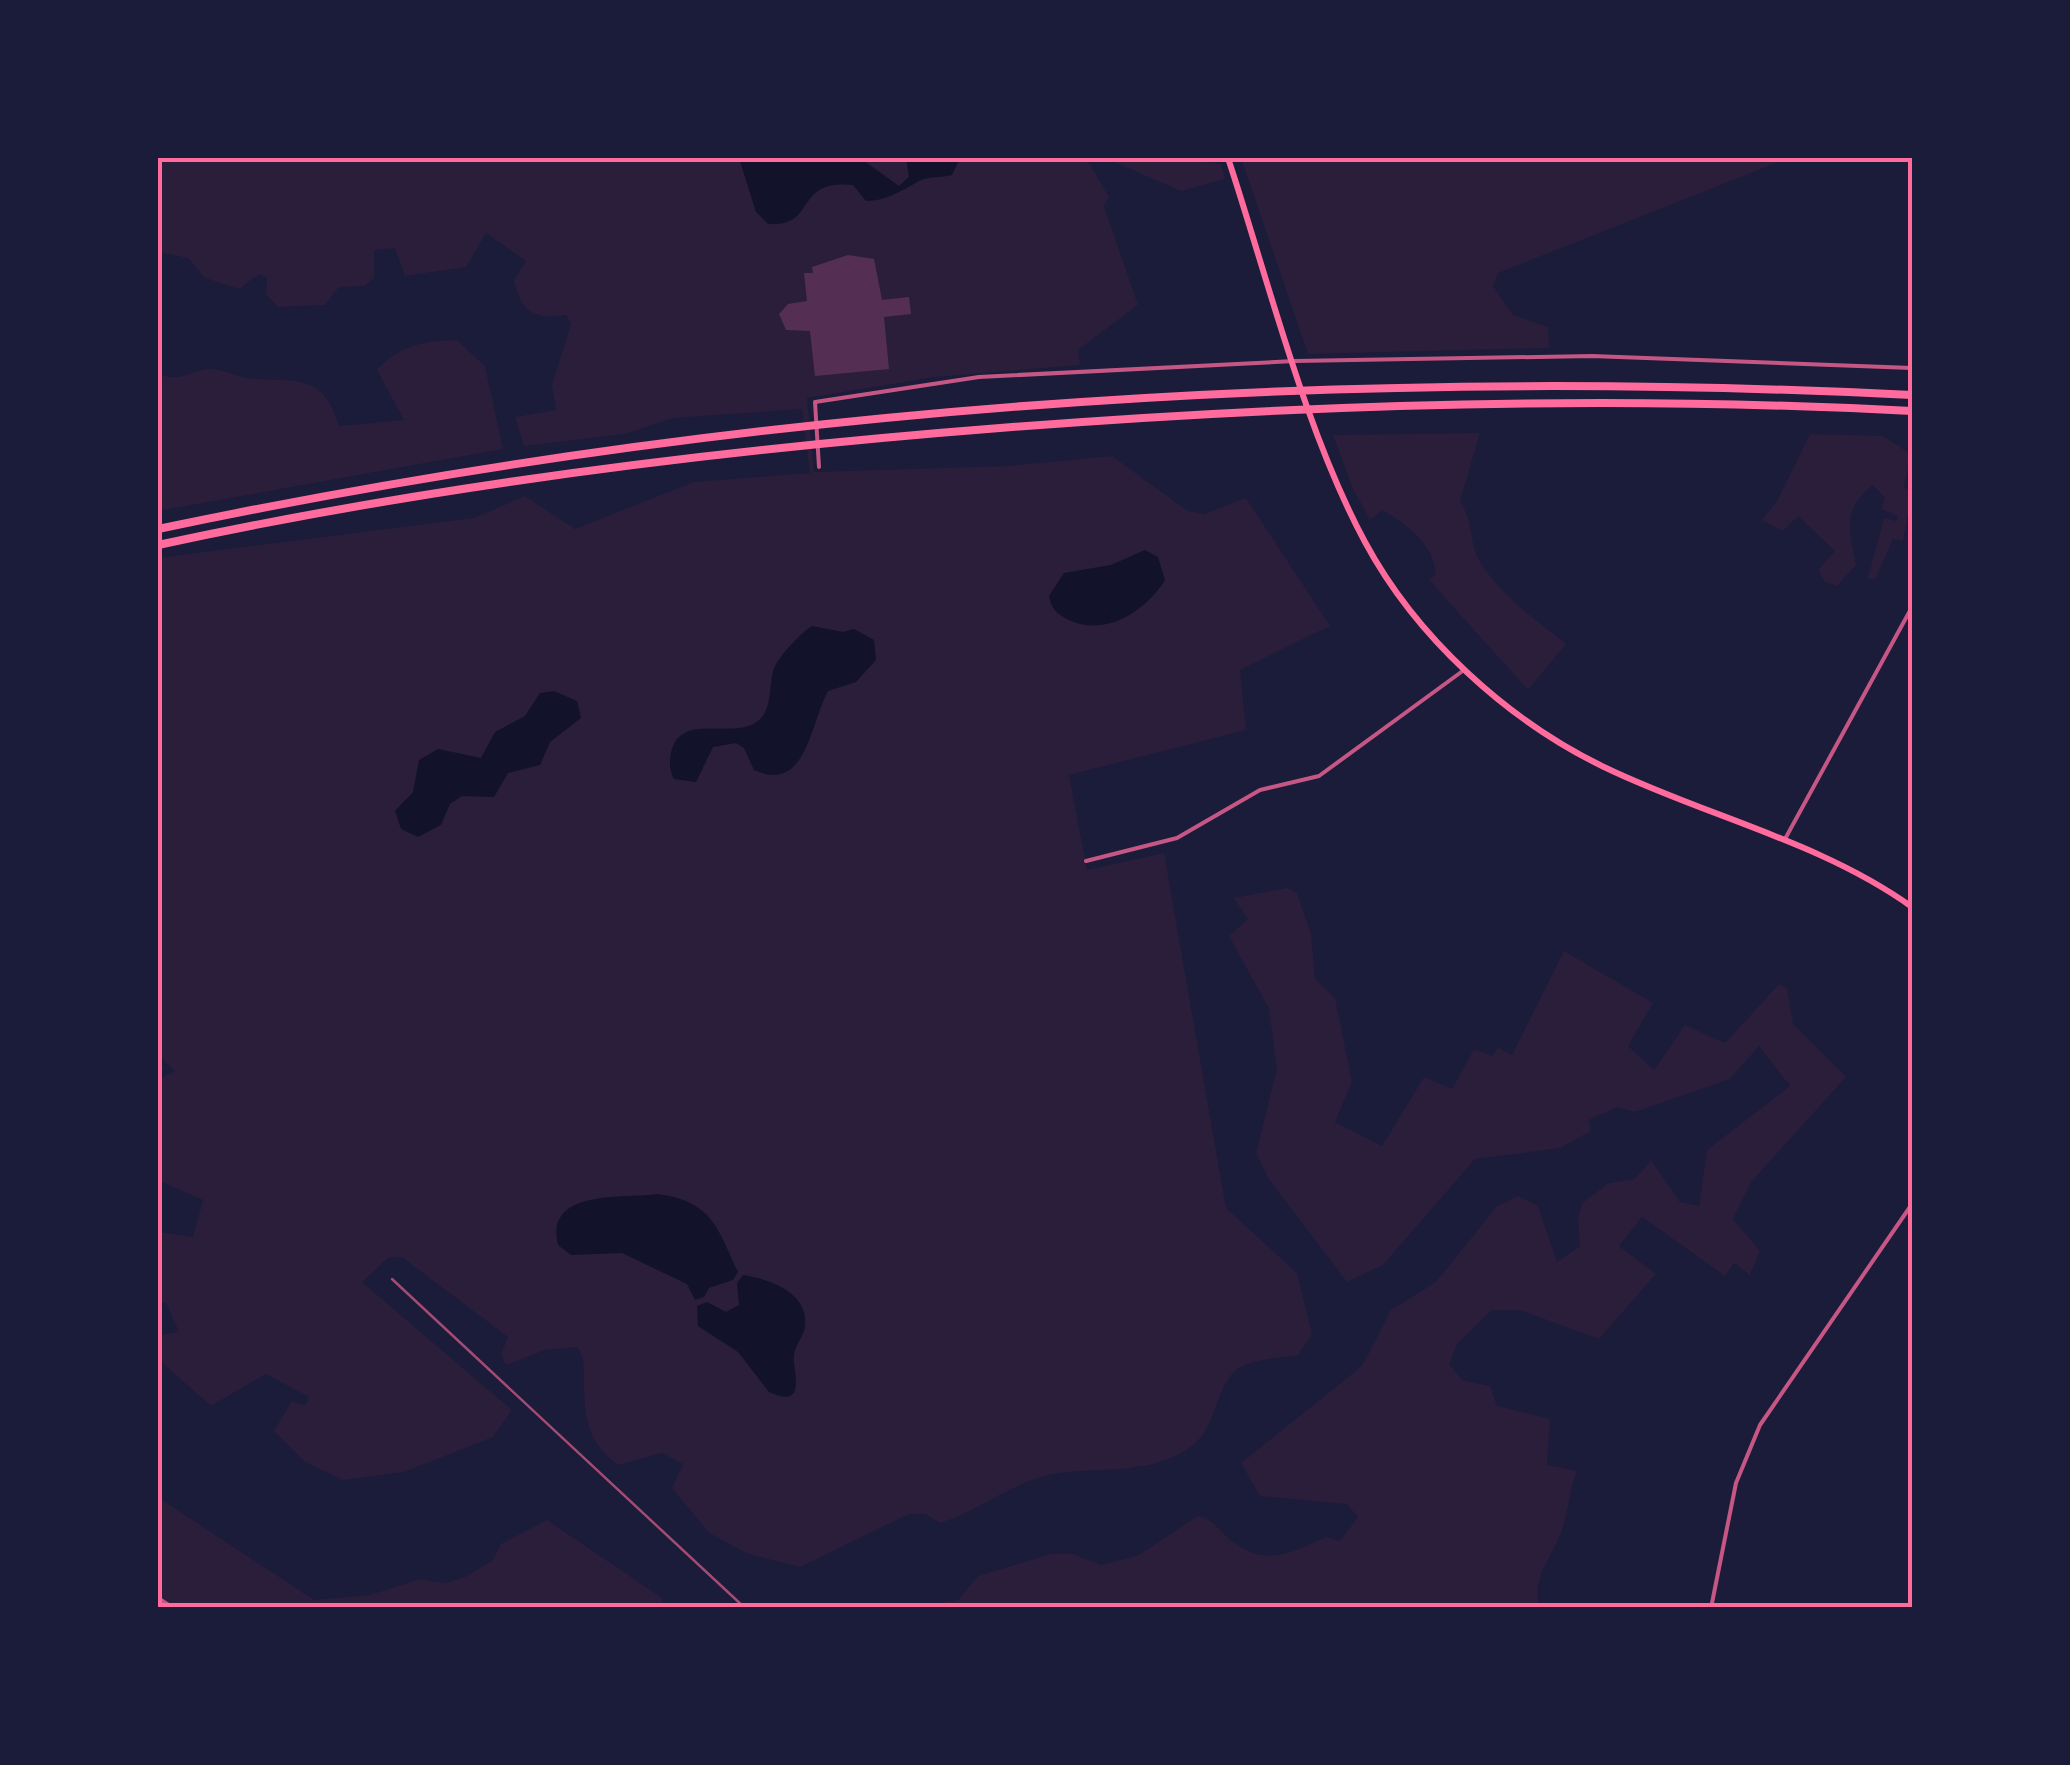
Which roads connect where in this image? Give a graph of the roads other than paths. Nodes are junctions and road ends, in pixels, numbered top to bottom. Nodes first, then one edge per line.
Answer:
1 (1228, 158) edge
2 (1295, 360) junction
3 (1912, 368) edge
4 (1912, 395) edge
5 (1912, 411) edge
6 (819, 468) dead end
7 (158, 529) edge
8 (158, 545) edge
9 (1912, 606) edge
10 (1465, 670) junction
11 (1784, 842) junction
12 (1086, 861) dead end
13 (1912, 907) edge
14 (1912, 1204) edge
15 (158, 1598) edge
16 (173, 1608) edge
17 (1711, 1608) edge

1 - 2 highway
2 - 3 street
2 - 6 street
2 - 10 highway
4 - 7 highway
5 - 8 highway
9 - 11 street
10 - 11 highway
10 - 12 street
11 - 13 highway
14 - 17 street
15 - 16 street

